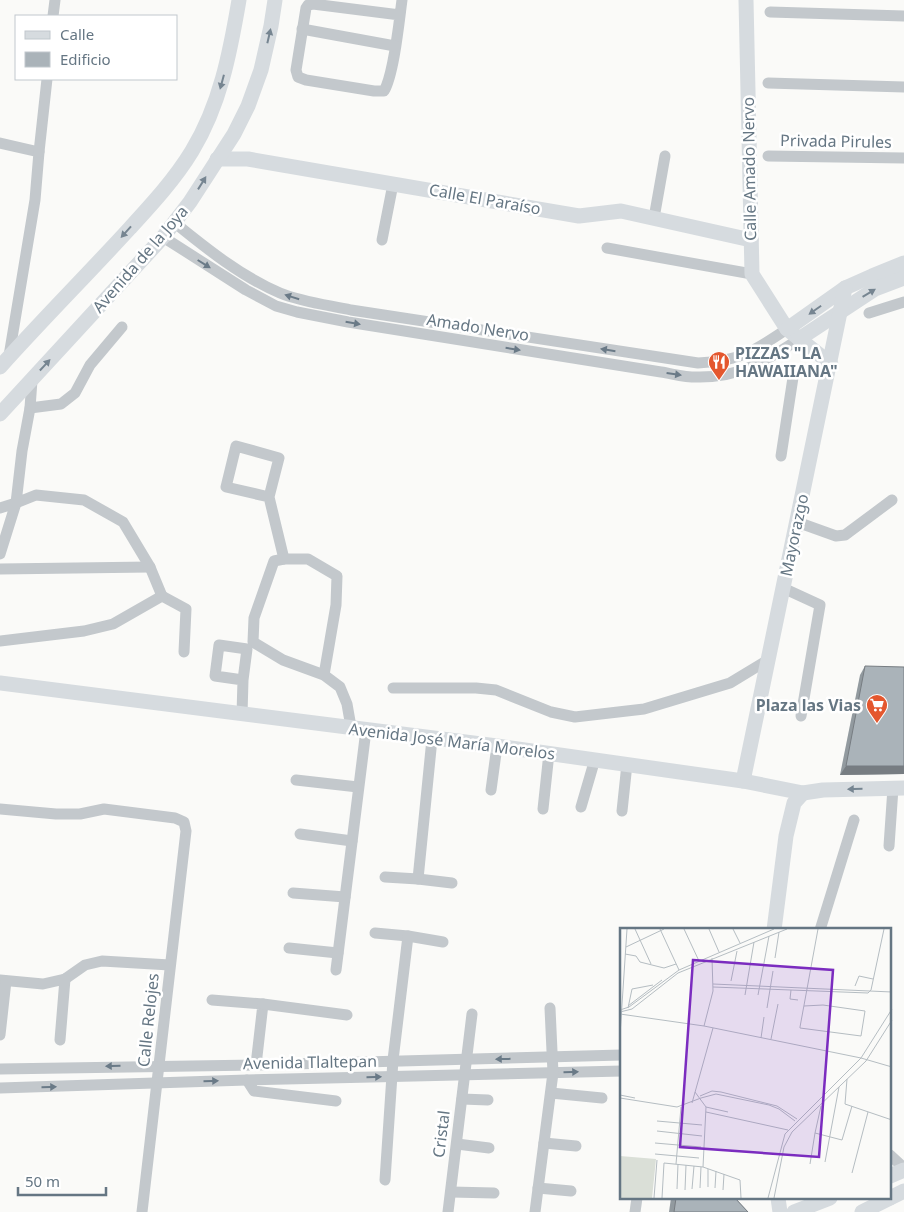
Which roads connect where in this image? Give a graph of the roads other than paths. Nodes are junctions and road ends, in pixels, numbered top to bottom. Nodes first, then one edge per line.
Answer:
1 (55, 0) edge
2 (240, 0) edge
3 (275, 0) edge
4 (402, 0) edge
5 (746, 0) edge
6 (362, 5) edge
7 (770, 12) dead end
8 (53, 15) edge
9 (400, 15) junction
10 (904, 16) edge
11 (302, 29) junction
12 (395, 46) junction
13 (47, 80) edge
14 (768, 83) dead end
15 (904, 87) edge
16 (0, 143) edge
17 (40, 152) junction
18 (665, 156) dead end
19 (768, 156) dead end
20 (217, 158) junction
21 (904, 158) edge
22 (393, 184) junction
23 (654, 218) junction
24 (175, 223) junction
25 (162, 237) junction
26 (382, 240) dead end
27 (751, 240) junction
28 (607, 248) dead end
29 (904, 263) edge
30 (752, 274) junction
31 (904, 278) edge
32 (845, 288) junction
33 (904, 302) edge
34 (841, 310) junction
35 (869, 313) dead end
36 (122, 327) dead end
37 (786, 329) junction
38 (799, 339) junction
39 (5, 362) edge
40 (831, 364) junction
41 (794, 371) dead end
42 (32, 380) junction
43 (30, 408) junction
44 (0, 414) edge
45 (781, 456) dead end
46 (269, 497) junction
47 (892, 500) dead end
48 (16, 503) junction
49 (0, 508) edge
50 (797, 522) junction
51 (0, 554) edge
52 (284, 559) junction
53 (150, 567) junction
54 (0, 568) edge
55 (783, 588) junction
56 (162, 596) junction
57 (0, 641) edge
58 (184, 652) dead end
59 (768, 660) junction
60 (324, 675) junction
61 (243, 680) dead end
62 (0, 683) edge
63 (393, 688) dead end
64 (242, 714) junction
65 (801, 716) dead end
66 (359, 729) junction
67 (432, 739) junction
68 (497, 746) junction
69 (549, 753) junction
70 (595, 759) junction
71 (627, 764) junction
72 (296, 780) dead end
73 (743, 781) junction
74 (358, 787) junction
75 (898, 788) edge
76 (492, 790) dead end
77 (803, 792) junction
78 (581, 807) dead end
79 (0, 808) edge
80 (543, 809) dead end
81 (622, 811) dead end
82 (854, 820) dead end
83 (300, 834) dead end
84 (352, 841) junction
85 (889, 846) dead end
86 (385, 878) dead end
87 (418, 879) junction
88 (452, 884) dead end
89 (293, 893) dead end
90 (344, 898) junction
91 (774, 928) edge
92 (821, 928) edge
93 (374, 934) dead end
94 (408, 936) junction
95 (443, 942) dead end
96 (289, 948) dead end
97 (338, 953) junction
98 (170, 965) junction
99 (336, 970) dead end
100 (65, 979) junction
101 (3, 980) edge
102 (212, 1000) dead end
103 (262, 1004) junction
104 (550, 1008) dead end
105 (472, 1014) dead end
106 (347, 1015) dead end
107 (0, 1035) edge
108 (60, 1040) dead end
109 (620, 1056) edge
110 (553, 1057) junction
111 (393, 1060) junction
112 (466, 1060) junction
113 (256, 1065) junction
114 (159, 1066) junction
115 (74, 1067) junction
116 (0, 1069) edge
117 (620, 1071) edge
118 (553, 1073) junction
119 (465, 1075) junction
120 (392, 1076) junction
121 (247, 1080) junction
122 (157, 1082) junction
123 (74, 1086) junction
124 (0, 1088) edge
125 (551, 1093) junction
126 (462, 1098) junction
127 (602, 1098) dead end
128 (336, 1100) dead end
129 (488, 1100) dead end
130 (544, 1142) junction
131 (457, 1144) junction
132 (576, 1146) dead end
133 (489, 1148) dead end
134 (892, 1157) edge
135 (904, 1169) edge
136 (892, 1175) edge
137 (385, 1180) dead end
138 (538, 1188) junction
139 (571, 1191) dead end
140 (904, 1191) edge
141 (450, 1192) junction
142 (494, 1193) dead end
143 (892, 1197) edge
144 (824, 1200) edge
145 (886, 1200) edge
146 (865, 1211) edge
147 (142, 1212) edge
148 (448, 1212) edge
149 (535, 1212) edge
150 (794, 1212) edge

1 - 8 street
2 -> 39 main road, Avenida de la Joya
20 -> 3 main road, Avenida de la Joya
4 - 9 street
5 - 27 main road, Calle Amado Nervo
6 - 9 street
6 - 11 street
7 - 10 street
9 - 12 street
11 - 12 street
11 - 12 street
13 - 17 street
14 - 15 street
16 - 17 street
17 - 39 street
18 - 23 street
19 - 21 street, Privada Pirules
20 - 22 main road, Calle El Paraíso
24 -> 20 main road, Avenida de la Joya
22 - 23 main road, Calle El Paraíso
22 - 26 street
23 - 27 main road, Calle El Paraíso
24 - 25 main road, Avenida de la Joya
37 -> 24 street, Amado Nervo
25 -> 38 street, Amado Nervo
42 -> 25 main road, Avenida de la Joya
27 - 30 main road, Calle Amado Nervo
28 - 30 street
29 - 32 main road
30 - 37 main road
34 -> 31 main road
32 - 34 main road, Mayorazgo
32 -> 37 main road
33 - 35 street
34 - 38 main road
34 - 40 main road, Mayorazgo
36 - 43 street
37 - 38 main road
38 - 40 main road
40 - 50 main road, Mayorazgo
41 - 45 street
42 - 43 street
42 - 44 main road, Avenida de la Joya
43 - 48 street
46 - 46 street
46 - 52 street
47 - 50 street
48 - 49 street
48 - 51 street
48 - 53 street
50 - 55 main road, Mayorazgo
52 - 60 street
52 - 60 street
53 - 54 street
53 - 56 street
55 - 59 main road, Mayorazgo
55 - 65 street
56 - 57 street
56 - 58 street
59 - 63 street
59 - 73 main road, Mayorazgo
60 - 66 street
61 - 64 street
62 - 64 main road, Avenida José María Morelos
64 - 66 main road, Avenida José María Morelos
66 - 67 main road, Avenida José María Morelos
66 - 74 street
67 - 68 main road, Avenida José María Morelos
67 - 87 street
68 - 69 main road, Avenida José María Morelos
68 - 76 street
69 - 70 main road, Avenida José María Morelos
69 - 80 street
70 - 71 main road, Avenida José María Morelos
70 - 78 street
71 - 73 main road, Avenida José María Morelos
71 - 81 street
72 - 74 street
73 - 77 main road, Avenida José María Morelos
74 - 84 street
75 -> 77 main road, Avenida José María Morelos
75 - 85 street
77 - 91 main road
79 - 98 street, Calle Relojes
82 - 92 street
83 - 84 street
84 - 90 street
86 - 87 street
87 - 88 street
89 - 90 street
90 - 97 street
93 - 94 street
94 - 95 street
94 - 111 street
96 - 97 street
97 - 99 street
98 - 100 street
98 - 114 street, Calle Relojes
100 - 101 street
100 - 108 street
101 - 107 street
102 - 103 street
103 - 106 street
103 - 113 street
104 - 110 street
105 - 112 street, Cristal
109 - 110 street, Avenida Tlaltepan
110 -> 112 street, Avenida Tlaltepan
110 - 118 street
111 - 112 street, Avenida Tlaltepan
111 - 113 street, Avenida Tlaltepan
111 - 120 street
112 - 119 street, Cristal
113 - 114 street, Avenida Tlaltepan
114 -> 115 street, Avenida Tlaltepan
114 - 122 street, Calle Relojes
115 - 116 street, Avenida Tlaltepan
115 - 123 street
118 -> 117 street, Avenida Tlaltepan
118 - 119 street, Avenida Tlaltepan
118 - 125 street
119 - 120 street, Avenida Tlaltepan
119 - 126 street, Cristal
121 -> 120 street, Avenida Tlaltepan
120 - 137 street
122 -> 121 street, Avenida Tlaltepan
121 - 128 street
122 - 123 street, Avenida Tlaltepan
122 - 147 street, Calle Relojes
124 -> 123 street, Avenida Tlaltepan
125 - 127 street
125 - 130 street
126 - 129 street
126 - 131 street, Cristal
130 - 132 street
130 - 138 street
131 - 133 street
131 - 141 street, Cristal
134 - 135 street
135 - 136 main road
138 - 139 street
138 - 149 street
140 - 143 main road
141 - 142 street
141 - 148 street, Cristal
144 - 150 main road
145 - 146 main road

